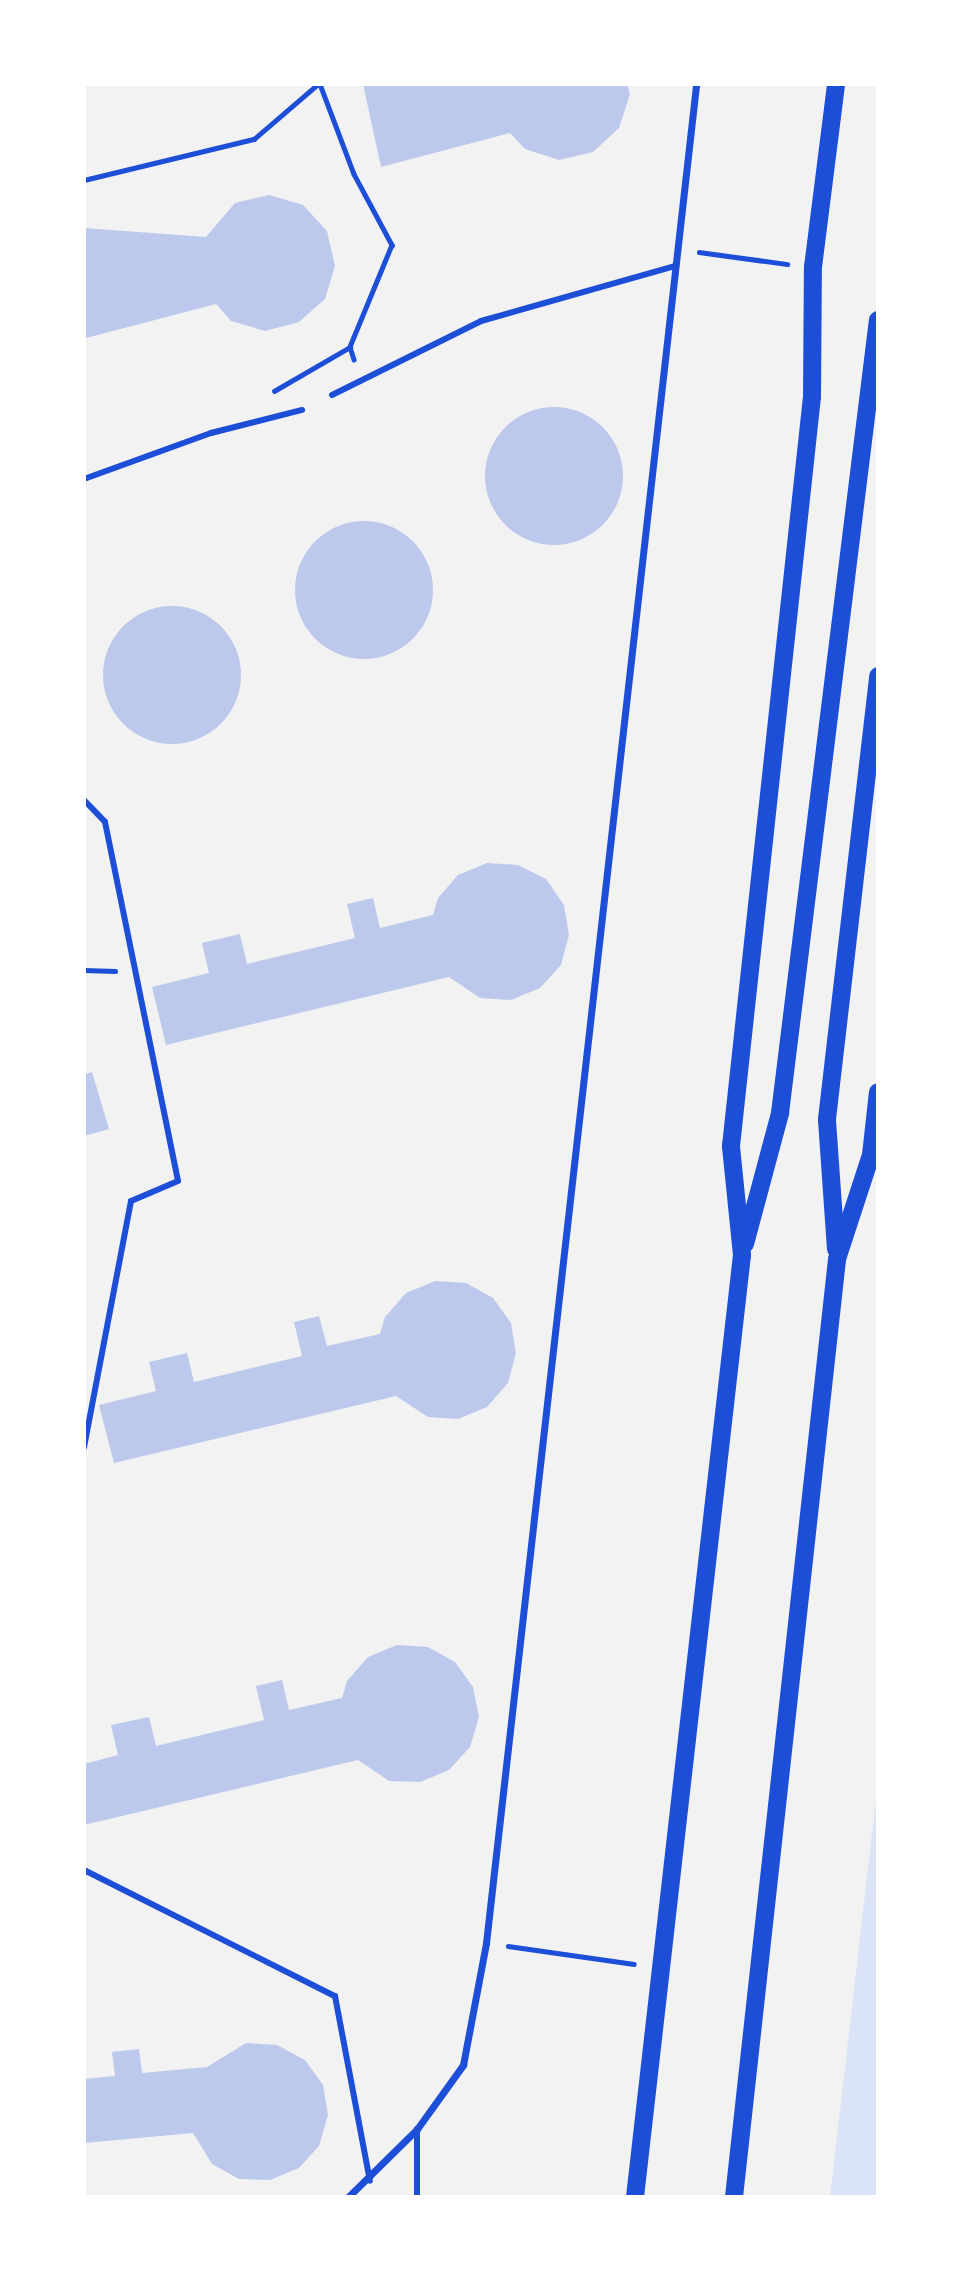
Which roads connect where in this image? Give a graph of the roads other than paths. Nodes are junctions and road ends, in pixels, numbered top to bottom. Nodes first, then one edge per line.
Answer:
1 (696, 84) edge
2 (836, 84) edge
3 (676, 266) junction
4 (878, 320) edge
5 (332, 395) dead end
6 (302, 410) dead end
7 (84, 479) edge
8 (878, 676) edge
9 (84, 800) edge
10 (878, 1092) edge
11 (742, 1255) junction
12 (837, 1259) junction
13 (84, 1448) edge
14 (84, 1870) edge
15 (417, 2129) junction
16 (370, 2181) junction
17 (348, 2197) edge
18 (417, 2197) edge
19 (635, 2197) edge
20 (734, 2197) edge

1 - 3 street
2 - 11 main road
3 - 5 street
3 - 15 street
4 - 11 main road
6 - 7 street
8 - 12 main road
9 - 13 street
10 - 12 main road
11 - 19 main road
12 - 20 main road
14 - 16 street
15 - 16 street
15 - 18 street
16 - 17 street

